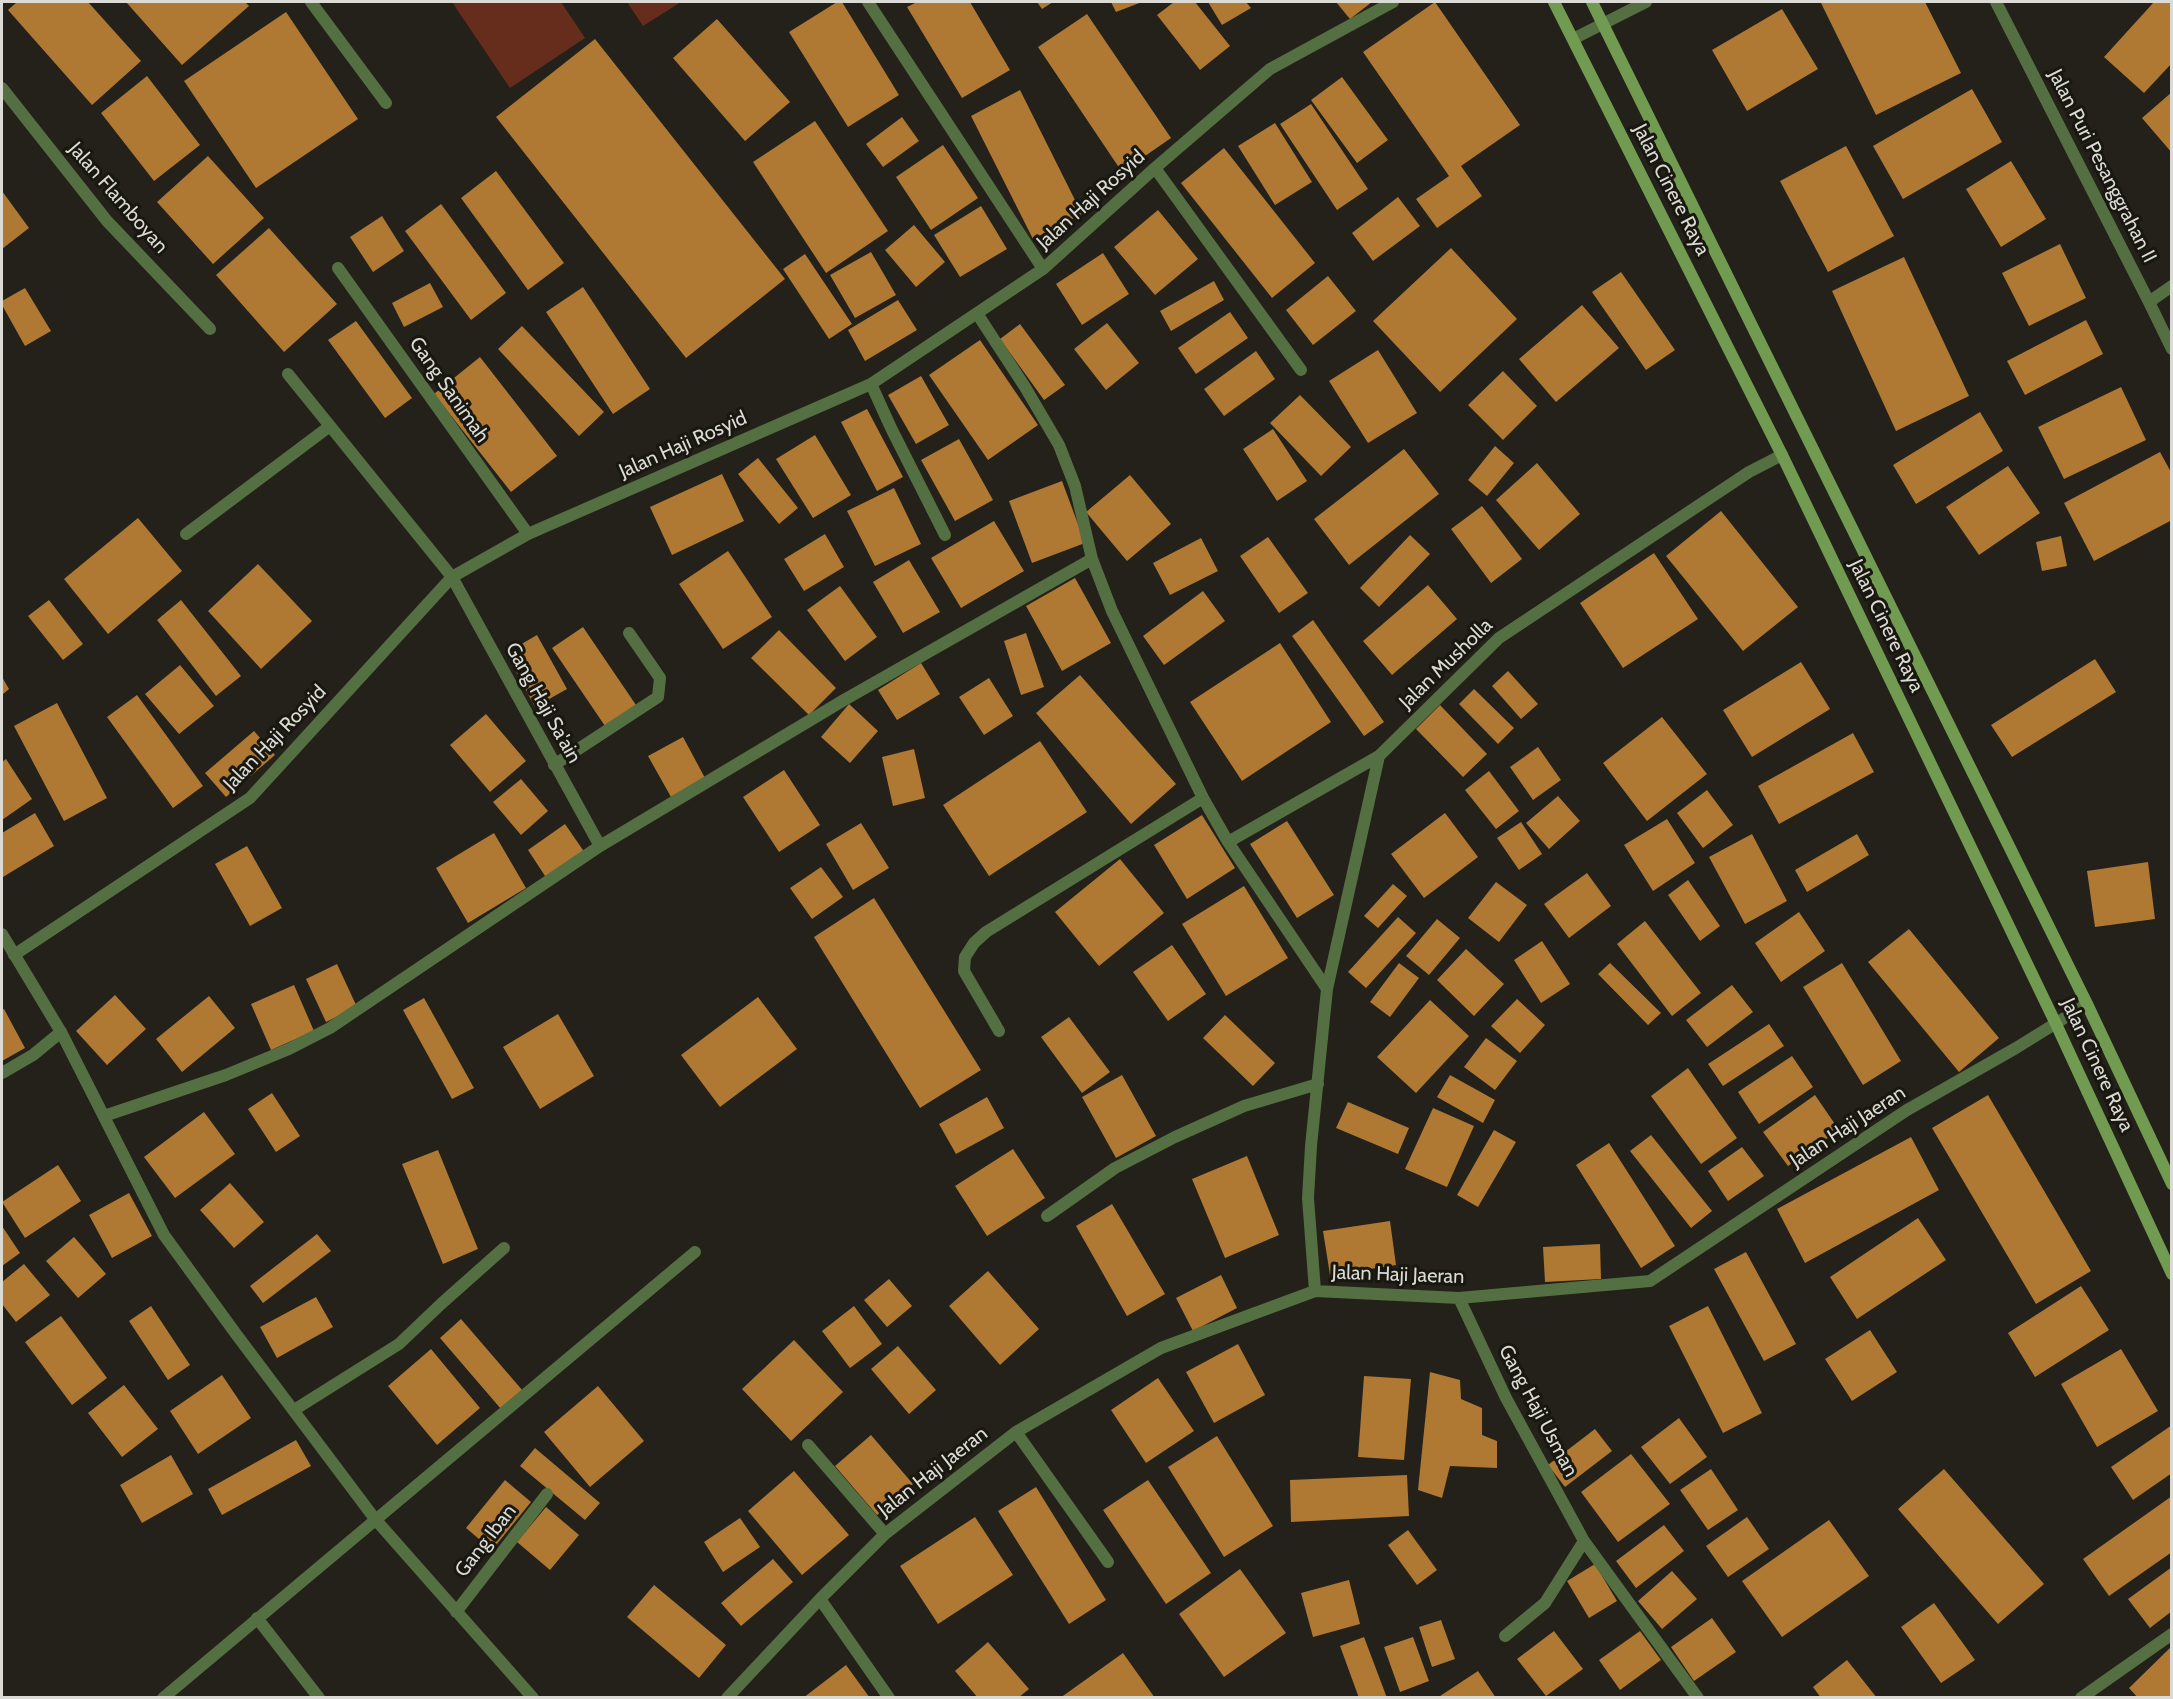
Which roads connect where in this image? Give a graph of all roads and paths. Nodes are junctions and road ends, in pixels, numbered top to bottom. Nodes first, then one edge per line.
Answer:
1 (311, 2) edge
2 (868, 2) edge
3 (1393, 2) edge
4 (1554, 2) edge
5 (1592, 2) edge
6 (1646, 2) edge
7 (1996, 2) edge
8 (1603, 23) junction
9 (1574, 39) junction
10 (2, 88) edge
11 (386, 102) dead end
12 (1155, 168) junction
13 (338, 268) dead end
14 (1043, 269) junction
15 (2172, 286) edge
16 (2149, 302) junction
17 (978, 315) junction
18 (210, 329) dead end
19 (2172, 349) edge
20 (1301, 370) dead end
21 (288, 374) dead end
22 (872, 384) junction
23 (330, 426) junction
24 (1782, 455) junction
25 (186, 534) dead end
26 (528, 534) junction
27 (945, 536) dead end
28 (1092, 559) junction
29 (452, 577) junction
30 (629, 633) dead end
31 (1379, 756) junction
32 (554, 765) junction
33 (1203, 798) junction
34 (1228, 842) junction
35 (600, 846) junction
36 (2, 934) edge
37 (14, 955) junction
38 (1327, 989) junction
39 (2087, 1004) junction
40 (2056, 1024) junction
41 (999, 1031) dead end
42 (61, 1032) junction
43 (2, 1073) edge
44 (1318, 1084) junction
45 (104, 1116) junction
46 (2172, 1184) edge
47 (1047, 1216) dead end
48 (504, 1248) dead end
49 (696, 1252) dead end
50 (2172, 1274) edge
51 (1316, 1291) junction
52 (1459, 1299) junction
53 (294, 1410) junction
54 (1016, 1432) junction
55 (808, 1444) dead end
56 (547, 1494) dead end
57 (375, 1519) junction
58 (885, 1534) junction
59 (1584, 1541) junction
60 (1108, 1562) dead end
61 (820, 1599) junction
62 (456, 1612) junction
63 (257, 1618) junction
64 (2172, 1634) edge
65 (1505, 1636) dead end
66 (163, 1698) edge
67 (319, 1698) edge
68 (533, 1698) edge
69 (727, 1698) edge
70 (889, 1698) edge
71 (1698, 1698) edge
72 (2081, 1698) edge

1 - 11 street
2 - 14 street
3 - 12 street, Jalan Haji Rosyid
4 - 9 main road, Jalan Cinere Raya
5 - 8 main road, Jalan Cinere Raya
6 - 8 street
7 - 16 street, Jalan Puri Pesanggrahan II
8 - 9 street
8 - 39 main road, Jalan Cinere Raya
9 - 24 main road, Jalan Cinere Raya
10 - 18 street, Jalan Flamboyan
12 - 14 street, Jalan Haji Rosyid
12 - 20 street
13 - 26 street, Gang Sanimah
14 - 17 street, Jalan Haji Rosyid
15 - 16 street
16 - 19 street, Jalan Puri Pesanggrahan II
17 - 22 street, Jalan Haji Rosyid
17 - 28 street
21 - 23 street, Gang Haji Sa'ain
22 - 26 street, Jalan Haji Rosyid
22 - 27 street
23 - 25 street
23 - 29 street, Gang Haji Sa'ain
24 - 31 street, Jalan Musholla
24 - 40 main road, Jalan Cinere Raya
26 - 29 street, Jalan Haji Rosyid
28 - 33 street
28 - 35 street
29 - 32 street, Gang Haji Sa'ain
29 - 37 street, Jalan Haji Rosyid
30 - 32 street
31 - 34 street, Jalan Musholla
31 - 38 street
32 - 35 street, Gang Haji Sa'ain
33 - 34 street
33 - 41 street
34 - 38 street
35 - 45 street
36 - 37 street
37 - 42 street
38 - 44 street
39 - 40 street, Jalan Haji Jaeran
39 - 46 main road, Jalan Cinere Raya
40 - 50 main road, Jalan Cinere Raya
40 - 52 street, Jalan Haji Jaeran
42 - 43 street
42 - 45 street
44 - 47 street
44 - 51 street
45 - 53 street
48 - 53 street
49 - 57 street
51 - 52 street, Jalan Haji Jaeran
51 - 54 street, Jalan Haji Jaeran
52 - 59 street, Gang Haji Usman
53 - 57 street
54 - 58 street, Jalan Haji Jaeran
54 - 60 street
55 - 58 street
56 - 62 street, Gang Iban
57 - 62 street
57 - 63 street
58 - 61 street, Jalan Haji Jaeran
59 - 65 street
59 - 71 street, Gang Haji Usman
61 - 69 street, Jalan Haji Jaeran
61 - 70 street
62 - 68 street
63 - 66 street
63 - 67 street
64 - 72 street

